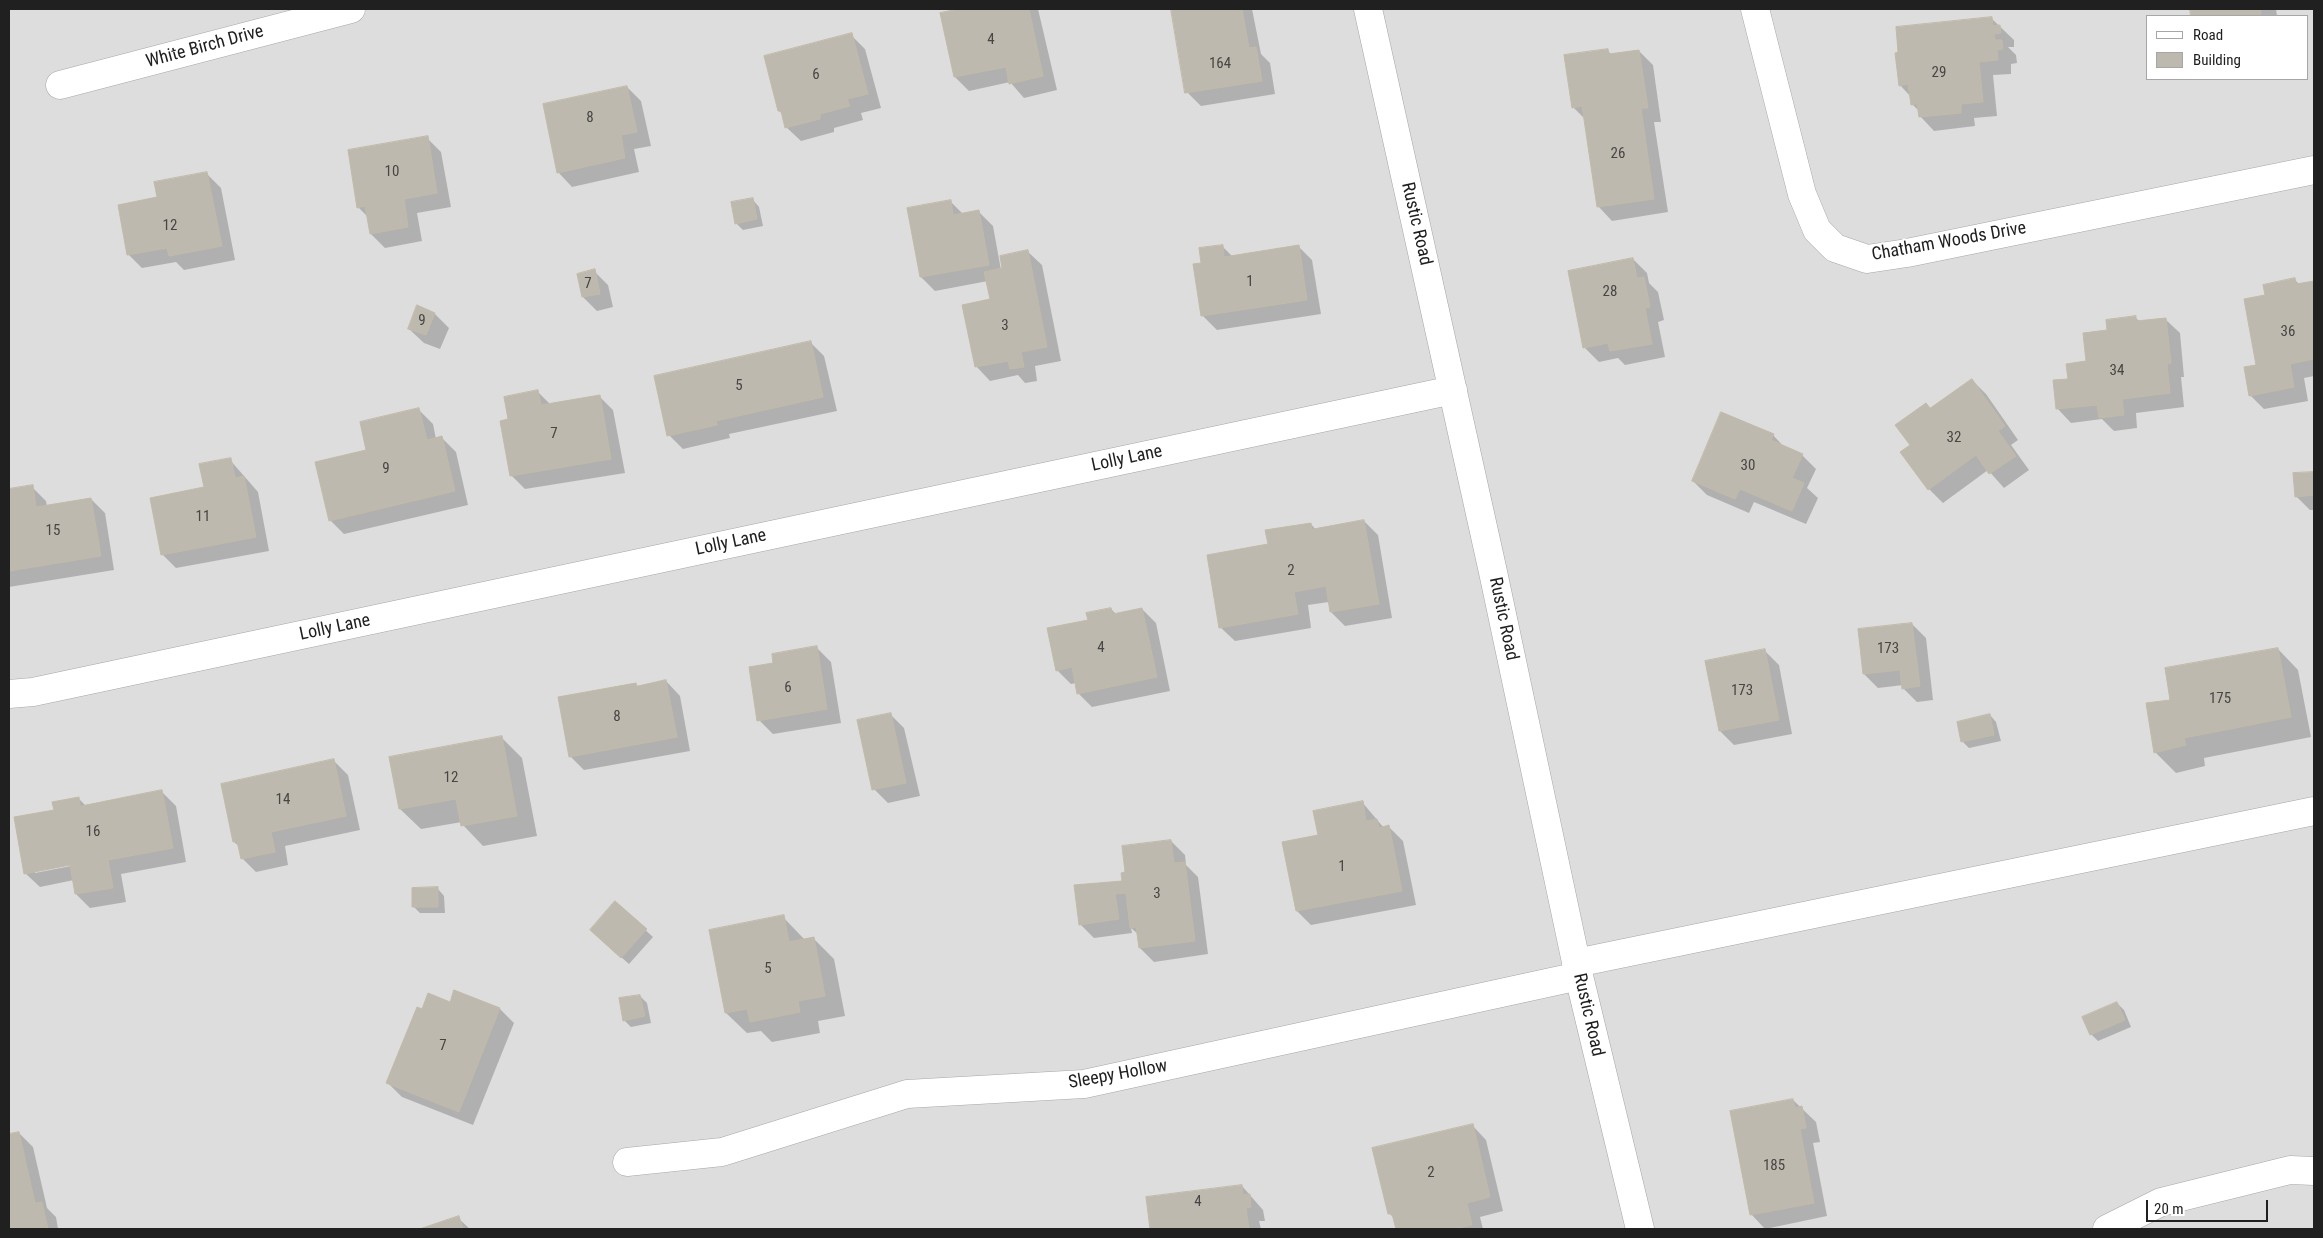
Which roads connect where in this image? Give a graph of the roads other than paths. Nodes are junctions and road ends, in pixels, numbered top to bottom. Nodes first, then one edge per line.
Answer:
1 (351, 9) edge
2 (1368, 9) edge
3 (1755, 9) edge
4 (60, 85) dead end
5 (2314, 170) edge
6 (1453, 390) junction
7 (9, 694) edge
8 (2314, 811) edge
9 (1577, 970) junction
10 (627, 1162) dead end
11 (2314, 1171) edge
12 (1640, 1229) edge
13 (2107, 1229) edge

1 - 4 street, White Birch Drive
2 - 6 street, Rustic Road
3 - 5 street, Chatham Woods Drive
6 - 7 street, Lolly Lane
6 - 9 street, Rustic Road
8 - 9 street, Sleepy Hollow
9 - 10 street, Sleepy Hollow
9 - 12 street, Rustic Road
11 - 13 street

